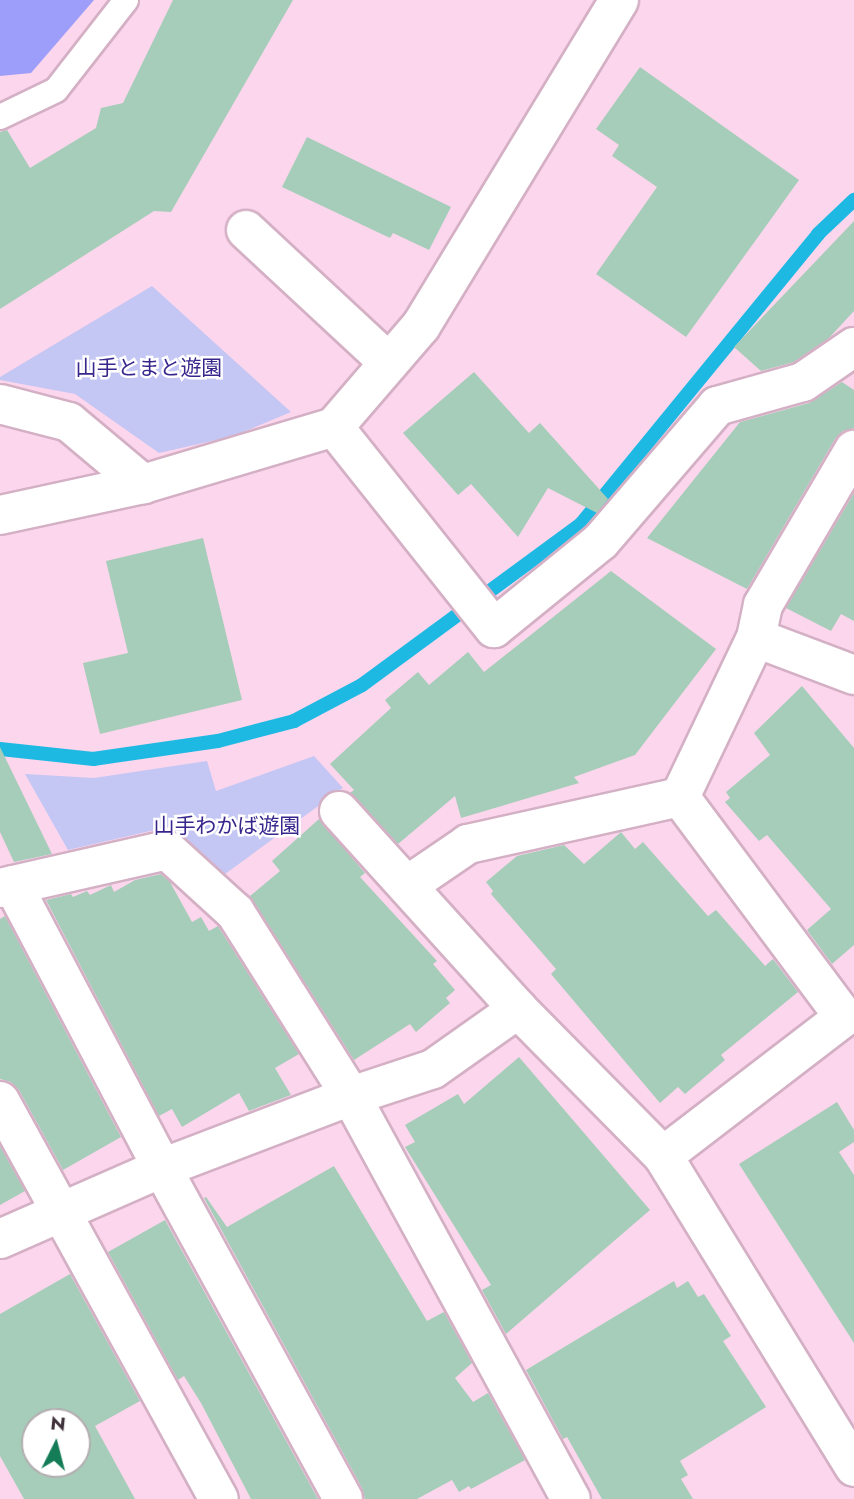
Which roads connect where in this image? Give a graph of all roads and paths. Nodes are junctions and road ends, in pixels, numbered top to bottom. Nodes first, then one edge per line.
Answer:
1 (126, 0) edge
2 (619, 0) edge
3 (0, 117) edge
4 (246, 230) dead end
5 (854, 347) edge
6 (389, 363) junction
7 (0, 404) edge
8 (334, 428) junction
9 (854, 450) edge
10 (144, 484) junction
11 (0, 515) edge
12 (756, 638) junction
13 (854, 675) edge
14 (680, 797) junction
15 (339, 811) dead end
16 (408, 885) junction
17 (7, 887) edge
18 (518, 1009) junction
19 (351, 1096) junction
20 (0, 1101) edge
21 (663, 1156) junction
22 (162, 1168) junction
23 (60, 1214) junction
24 (0, 1239) edge
25 (854, 1467) edge
26 (563, 1497) edge
27 (219, 1499) edge
28 (343, 1499) edge

1 - 3 lane
2 - 6 street
4 - 6 street
5 - 8 street
6 - 8 street
7 - 10 street
8 - 10 street
9 - 12 street
10 - 11 street
12 - 13 street
12 - 14 street
14 - 16 street
14 - 21 street
15 - 16 street
16 - 18 street
17 - 19 street
17 - 22 street
18 - 19 street
18 - 21 street
19 - 22 street
19 - 26 street
20 - 23 street
21 - 25 street
22 - 23 street
22 - 28 street
23 - 24 street
23 - 27 street

